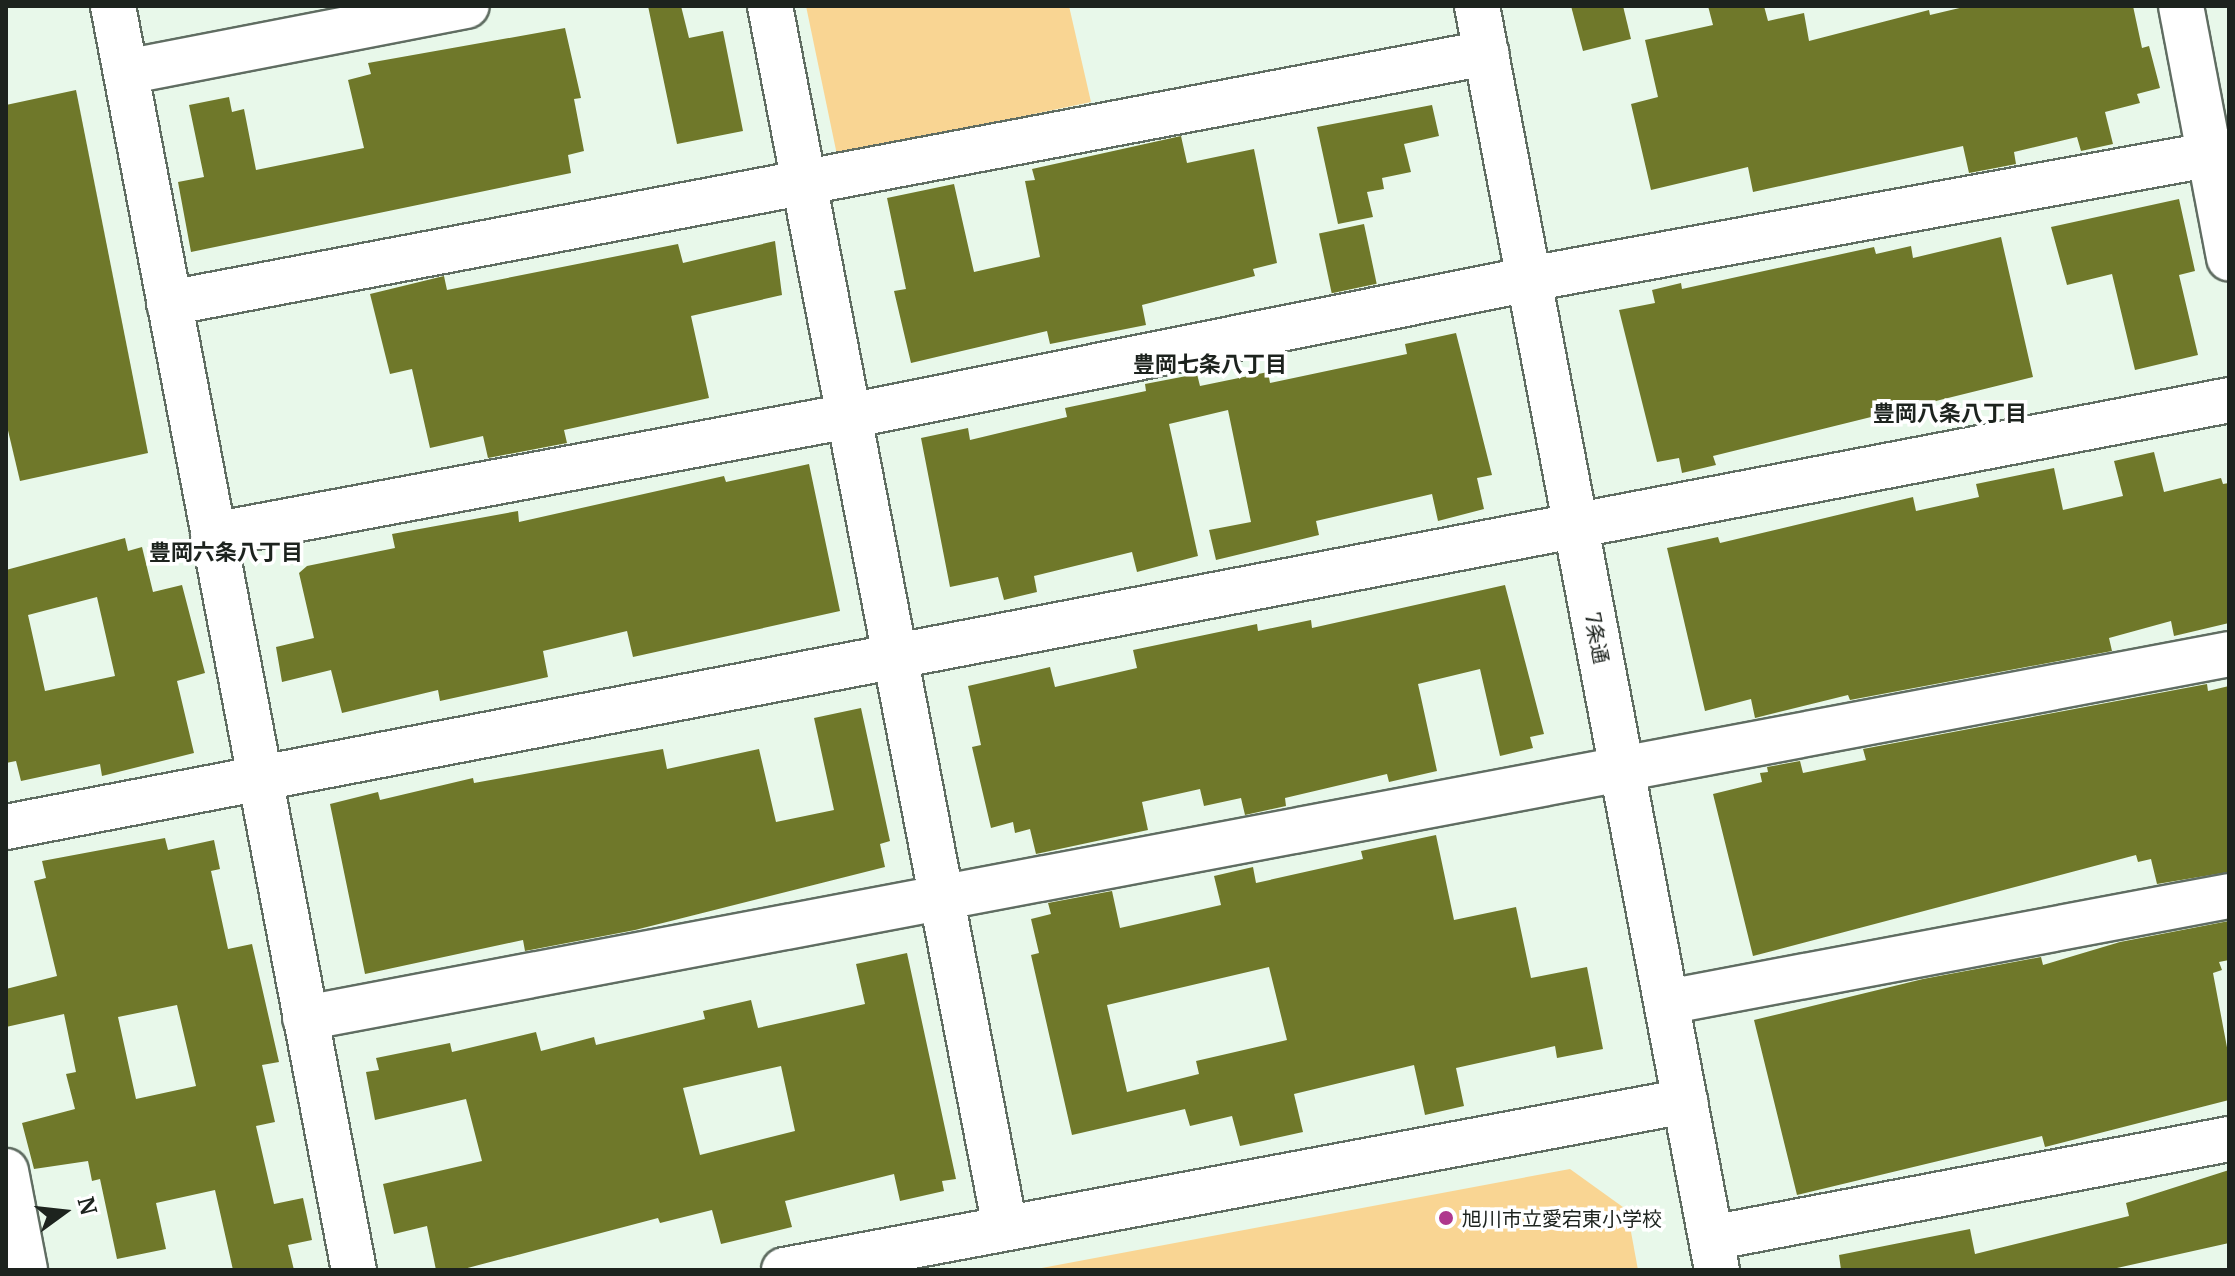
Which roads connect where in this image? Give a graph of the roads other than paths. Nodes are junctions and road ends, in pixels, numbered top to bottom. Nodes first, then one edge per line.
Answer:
1 (113, 6) edge
2 (467, 6) edge
3 (770, 6) edge
4 (1477, 6) edge
5 (2181, 6) edge
6 (1486, 53) junction
7 (126, 72) junction
8 (2219, 153) edge
9 (804, 180) junction
10 (2229, 258) edge
11 (1529, 279) junction
12 (169, 303) junction
13 (2229, 400) edge
14 (849, 416) junction
15 (1576, 524) junction
16 (213, 535) junction
17 (2229, 654) edge
18 (895, 659) junction
19 (1623, 772) junction
20 (259, 778) junction
21 (6, 827) edge
22 (2229, 896) edge
23 (942, 902) junction
24 (1667, 1002) junction
25 (305, 1018) junction
26 (1685, 1101) junction
27 (2229, 1139) edge
28 (6, 1171) edge
29 (1005, 1228) junction
30 (1714, 1254) edge
31 (25, 1270) edge
32 (354, 1270) edge
33 (784, 1270) edge

1 - 7 street
2 - 7 street
3 - 9 street
4 - 6 street, 7条通
5 - 8 street
6 - 9 street
6 - 11 street, 7条通
7 - 12 street
8 - 10 street
8 - 11 street
9 - 12 street
9 - 14 street
11 - 14 street
11 - 15 street, 7条通
12 - 16 street
13 - 15 street
14 - 16 street
14 - 18 street
15 - 18 street
15 - 19 street, 7条通
16 - 20 street
17 - 19 street
18 - 20 street
18 - 23 street
19 - 23 street
19 - 24 street, 7条通
20 - 21 street
20 - 25 street
22 - 24 street
23 - 25 street
23 - 29 street
24 - 26 street, 7条通
25 - 32 street
26 - 29 street
26 - 30 street, 7条通
27 - 30 street
28 - 31 street
29 - 33 street

